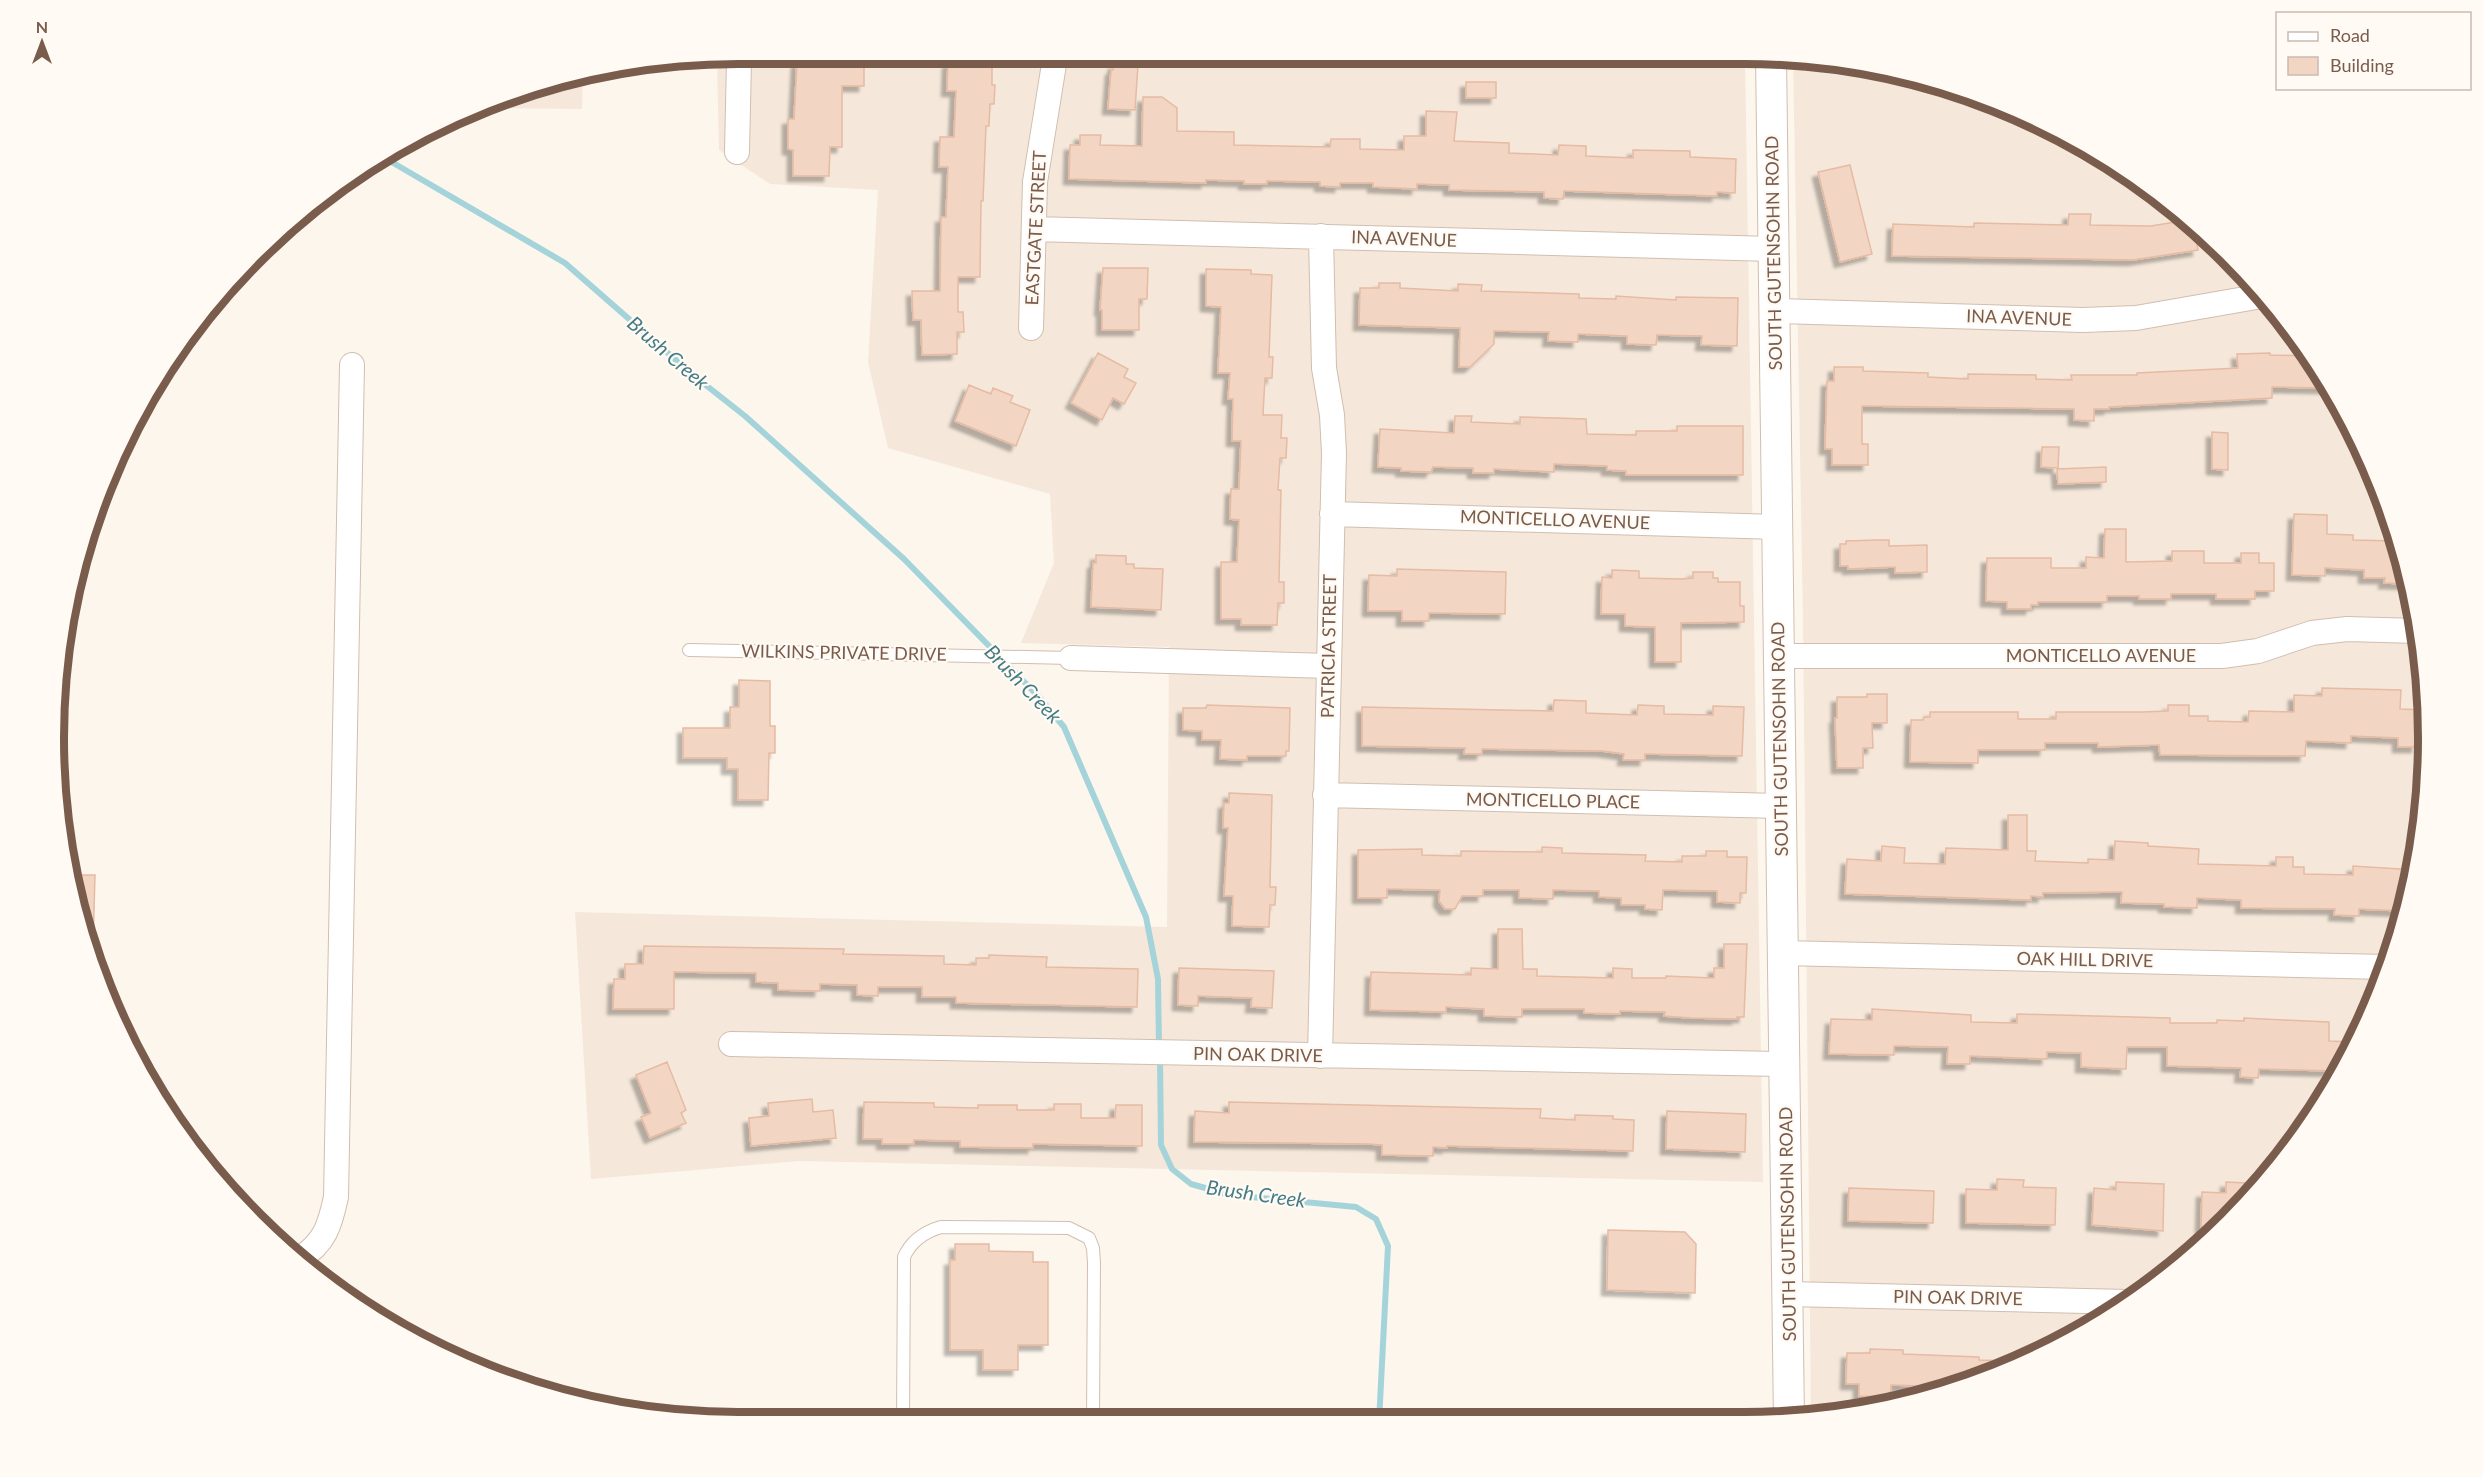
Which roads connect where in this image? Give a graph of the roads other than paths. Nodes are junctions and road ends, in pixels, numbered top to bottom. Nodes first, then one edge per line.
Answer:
1 (739, 64) edge
2 (1054, 64) edge
3 (1771, 65) edge
4 (737, 152) dead end
5 (1034, 229) junction
6 (1321, 236) junction
7 (1773, 249) junction
8 (2254, 297) edge
9 (1774, 311) junction
10 (1031, 328) dead end
11 (352, 365) dead end
12 (1332, 514) junction
13 (1778, 527) junction
14 (2410, 631) edge
15 (689, 650) dead end
16 (1779, 656) junction
17 (1071, 658) joint
18 (1328, 666) junction
19 (1325, 795) junction
20 (1781, 806) junction
21 (1782, 952) junction
22 (2378, 967) edge
23 (730, 1044) dead end
24 (1320, 1056) junction
25 (1786, 1064) junction
26 (306, 1255) edge
27 (1788, 1294) junction
28 (2115, 1302) edge
29 (1790, 1411) edge
30 (903, 1412) edge
31 (1093, 1412) edge

1 - 4 street
2 - 5 street, EASTGATE STREET
3 - 7 street, SOUTH GUTENSOHN ROAD
5 - 6 street, INA AVENUE
5 - 10 street, EASTGATE STREET
6 - 7 street, INA AVENUE
6 - 12 street, PATRICIA STREET
7 - 9 street, SOUTH GUTENSOHN ROAD
8 - 9 street, INA AVENUE
9 - 13 street, SOUTH GUTENSOHN ROAD
11 - 26 street
12 - 13 street, MONTICELLO AVENUE
12 - 18 street, PATRICIA STREET
13 - 16 street, SOUTH GUTENSOHN ROAD
14 - 16 street, MONTICELLO AVENUE
15 - 17 lane, WILKINS PRIVATE DRIVE
16 - 20 street, SOUTH GUTENSOHN ROAD
17 - 18 street
18 - 19 street, PATRICIA STREET
19 - 20 street, MONTICELLO PLACE
19 - 24 street, PATRICIA STREET
20 - 21 street, SOUTH GUTENSOHN ROAD
21 - 22 street, OAK HILL DRIVE
21 - 25 street, SOUTH GUTENSOHN ROAD
23 - 24 street, PIN OAK DRIVE
24 - 25 street, PIN OAK DRIVE
25 - 27 street, SOUTH GUTENSOHN ROAD
27 - 28 street, PIN OAK DRIVE
27 - 29 street, SOUTH GUTENSOHN ROAD
30 - 31 lane

